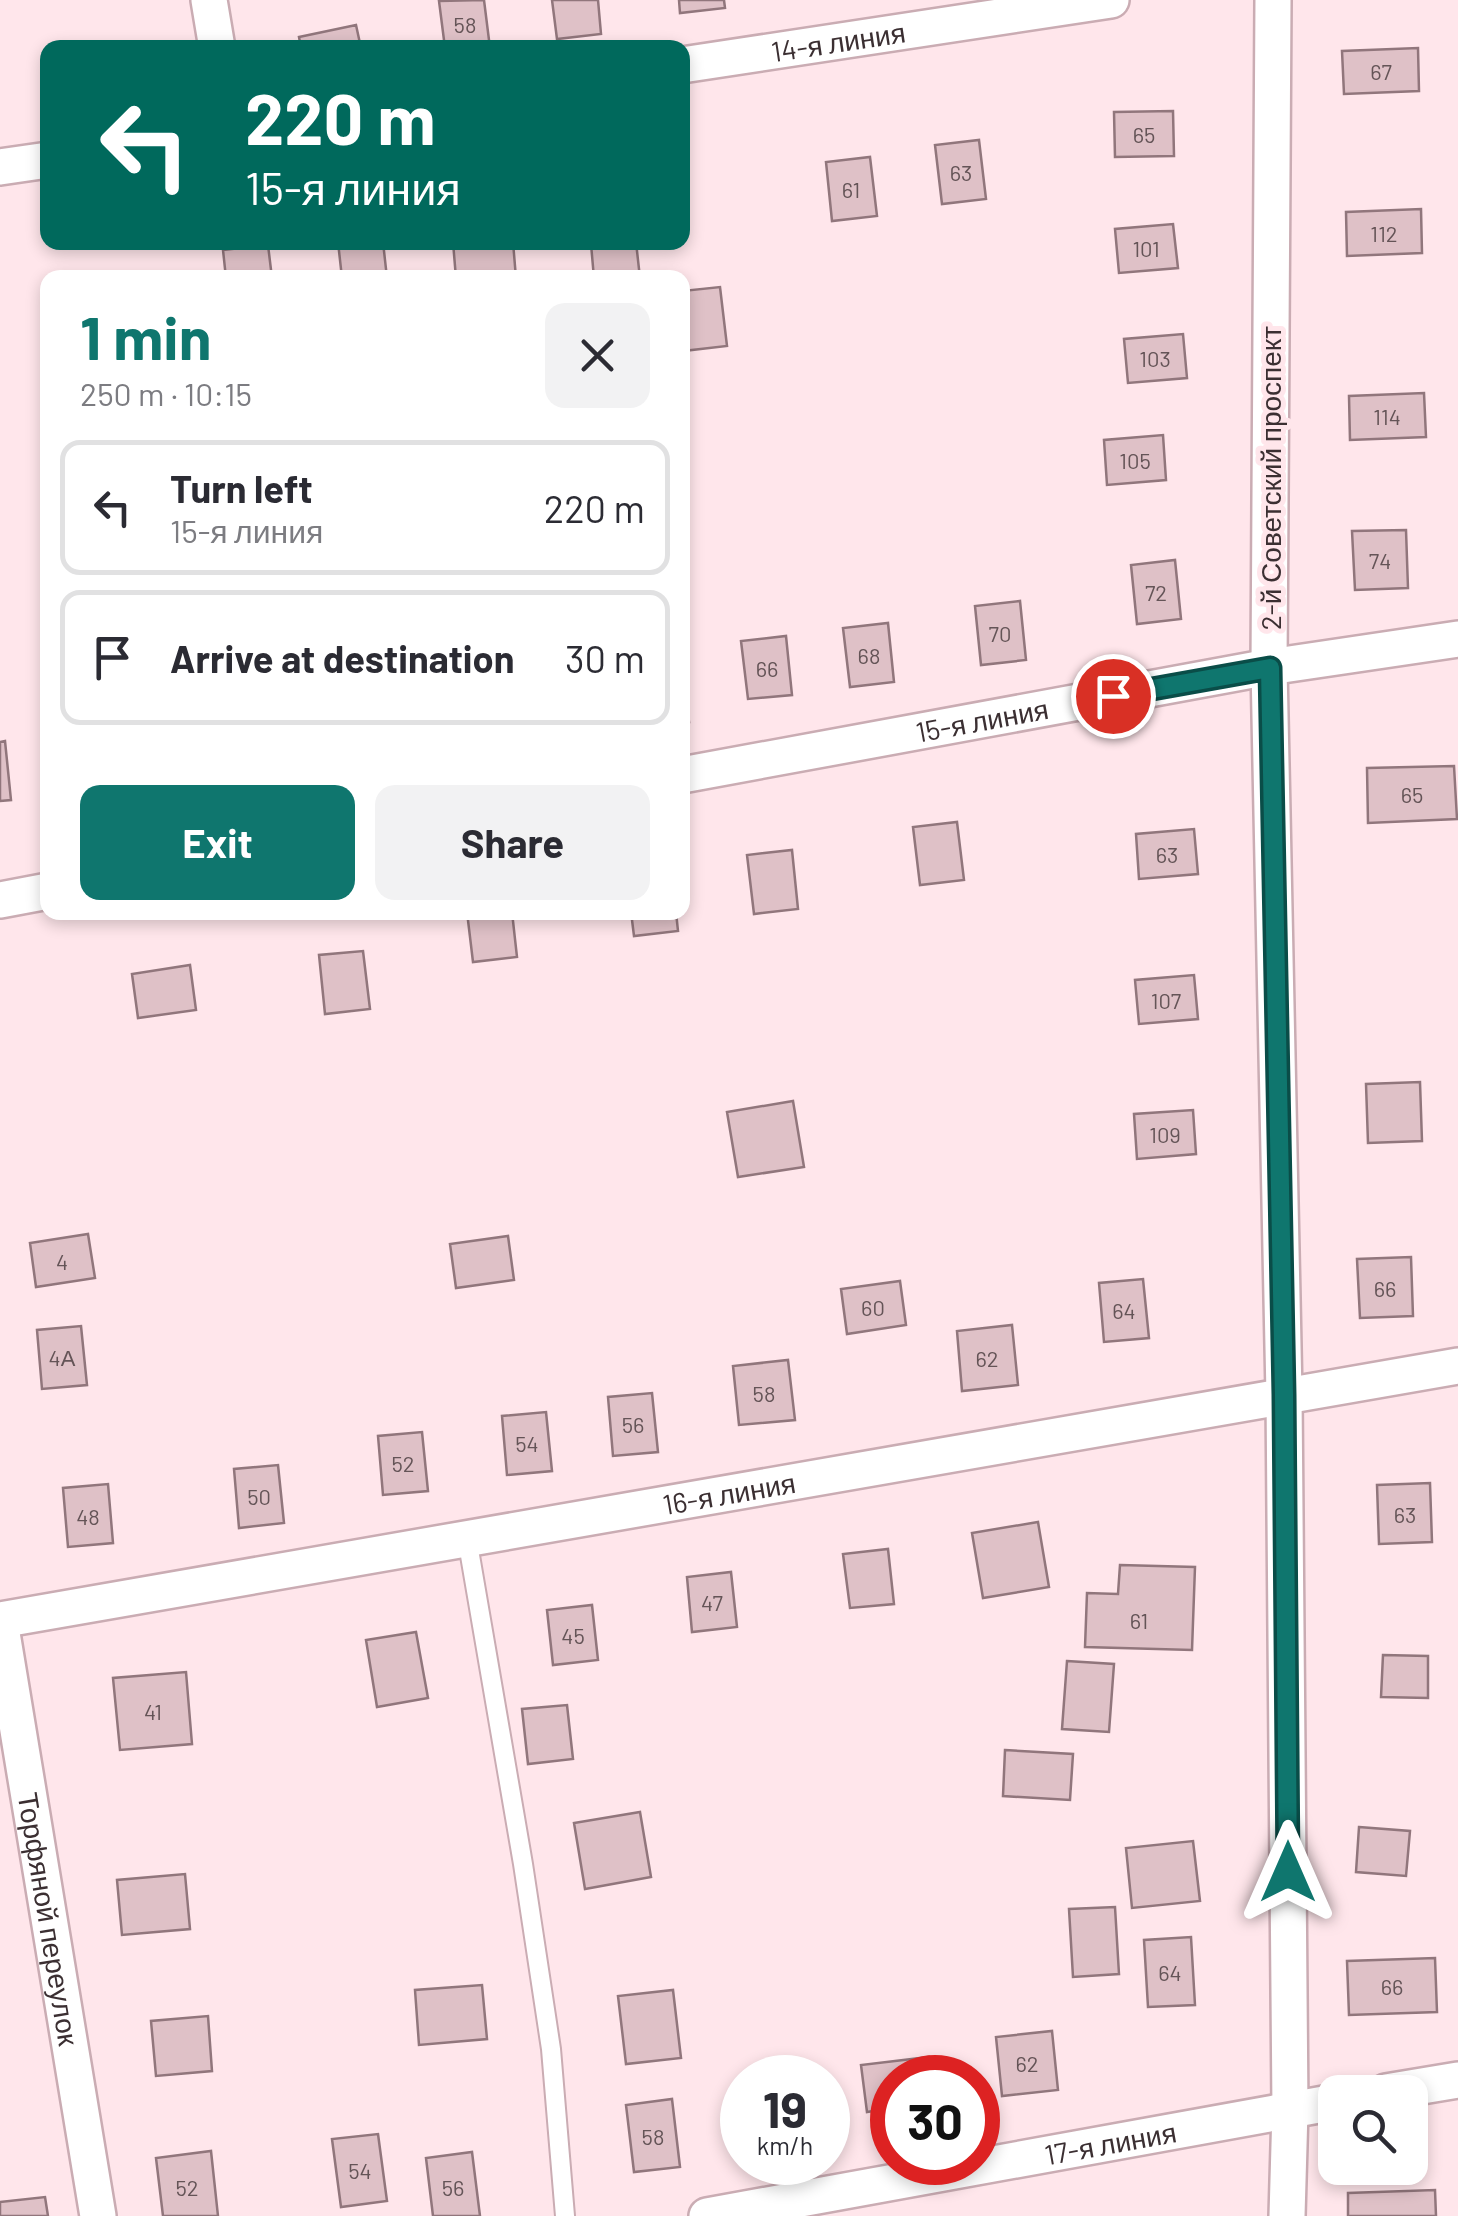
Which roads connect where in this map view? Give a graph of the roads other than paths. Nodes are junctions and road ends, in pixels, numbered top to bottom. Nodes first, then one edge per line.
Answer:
1 (209, 0) edge
2 (1111, 0) edge
3 (1273, 0) edge
4 (216, 40) edge
5 (690, 63) edge
6 (40, 161) edge
7 (0, 167) edge
8 (1458, 639) edge
9 (1270, 668) junction
10 (690, 774) edge
11 (40, 892) edge
12 (0, 900) edge
13 (1458, 1366) edge
14 (1284, 1395) junction
15 (467, 1538) junction
16 (0, 1620) edge
17 (1458, 2080) edge
18 (1428, 2085) edge
19 (1318, 2105) edge
20 (1290, 2110) junction
21 (98, 2216) edge
22 (566, 2216) edge
23 (707, 2216) edge
24 (1287, 2216) edge

1 - 4 street
2 - 5 street, 14-я линия
3 - 9 street, 2-й Советский проспект
6 - 7 street
8 - 9 street, 15-я линия
9 - 10 street, 15-я линия
9 - 14 street, 2-й Советский проспект
11 - 12 street
13 - 14 street, 16-я линия
14 - 15 street, 16-я линия
14 - 20 street, 2-й Советский проспект
15 - 16 street, 16-я линия
15 - 22 lane
16 - 21 street, Торфяной переулок
17 - 18 street
19 - 20 street, 17-я линия
20 - 23 street, 17-я линия
20 - 24 street, 2-й Советский проспект

